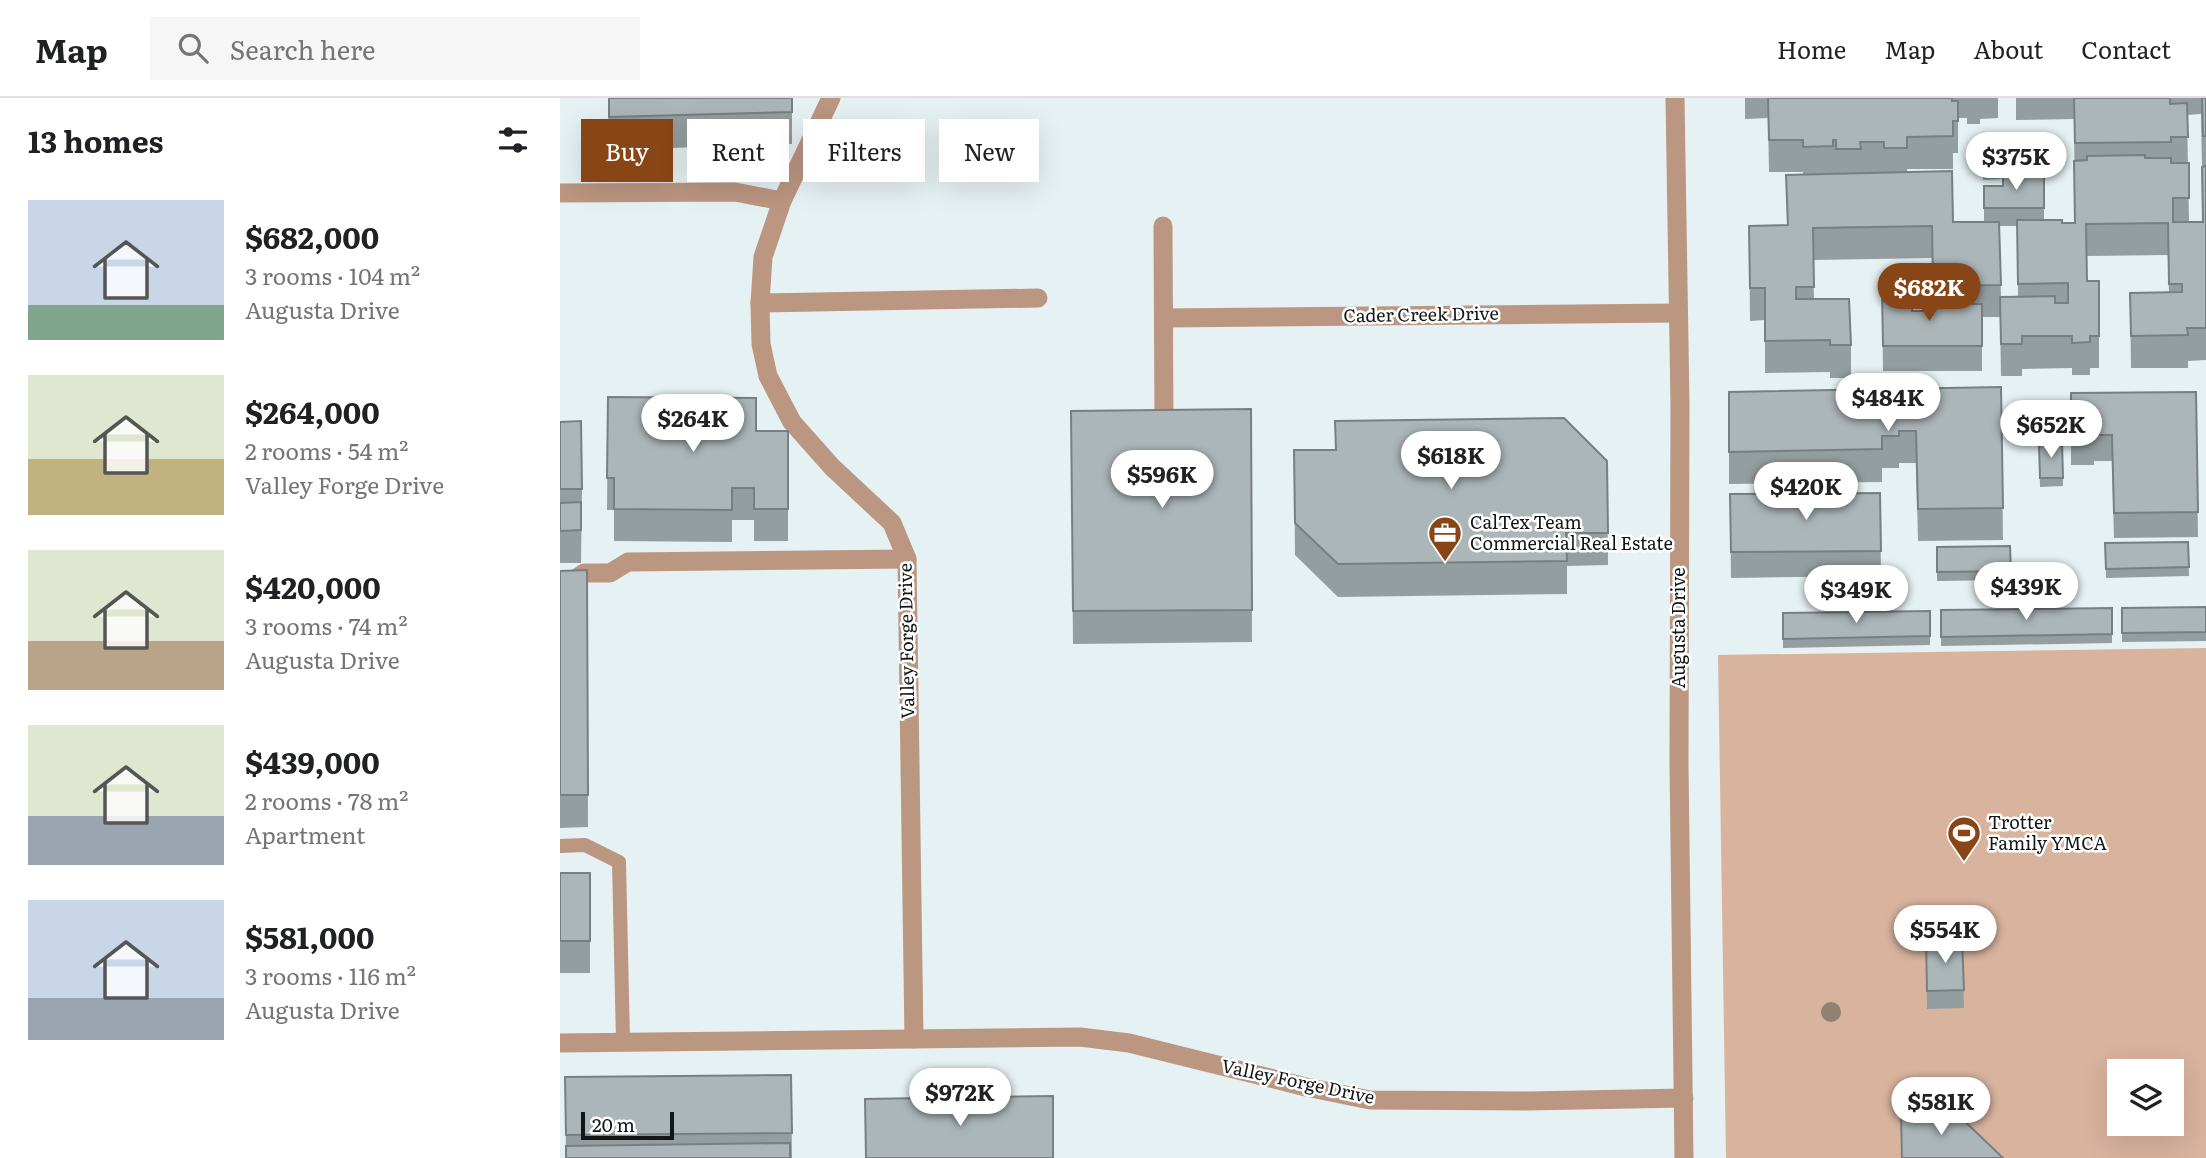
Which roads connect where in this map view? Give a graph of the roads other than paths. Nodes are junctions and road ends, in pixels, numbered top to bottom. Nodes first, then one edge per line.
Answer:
1 (831, 98) edge
2 (1675, 98) edge
3 (560, 193) edge
4 (782, 201) junction
5 (1163, 226) dead end
6 (1038, 298) dead end
7 (760, 303) junction
8 (1677, 313) junction
9 (1164, 318) junction
10 (1164, 422) edge
11 (907, 559) junction
12 (560, 584) edge
13 (560, 846) edge
14 (914, 1039) junction
15 (623, 1041) junction
16 (560, 1043) edge
17 (1684, 1098) junction
18 (1684, 1158) edge

1 - 4 street, Valley Forge Drive
2 - 8 street, Augusta Drive
3 - 4 street
4 - 7 street, Valley Forge Drive
5 - 9 street
6 - 7 street
7 - 11 street, Valley Forge Drive
8 - 9 street, Cader Creek Drive
8 - 17 street, Augusta Drive
9 - 10 street
11 - 12 street
11 - 14 street, Valley Forge Drive
13 - 15 lane
14 - 15 street, Valley Forge Drive
14 - 17 street, Valley Forge Drive
15 - 16 street, Valley Forge Drive
17 - 18 street, Augusta Drive

